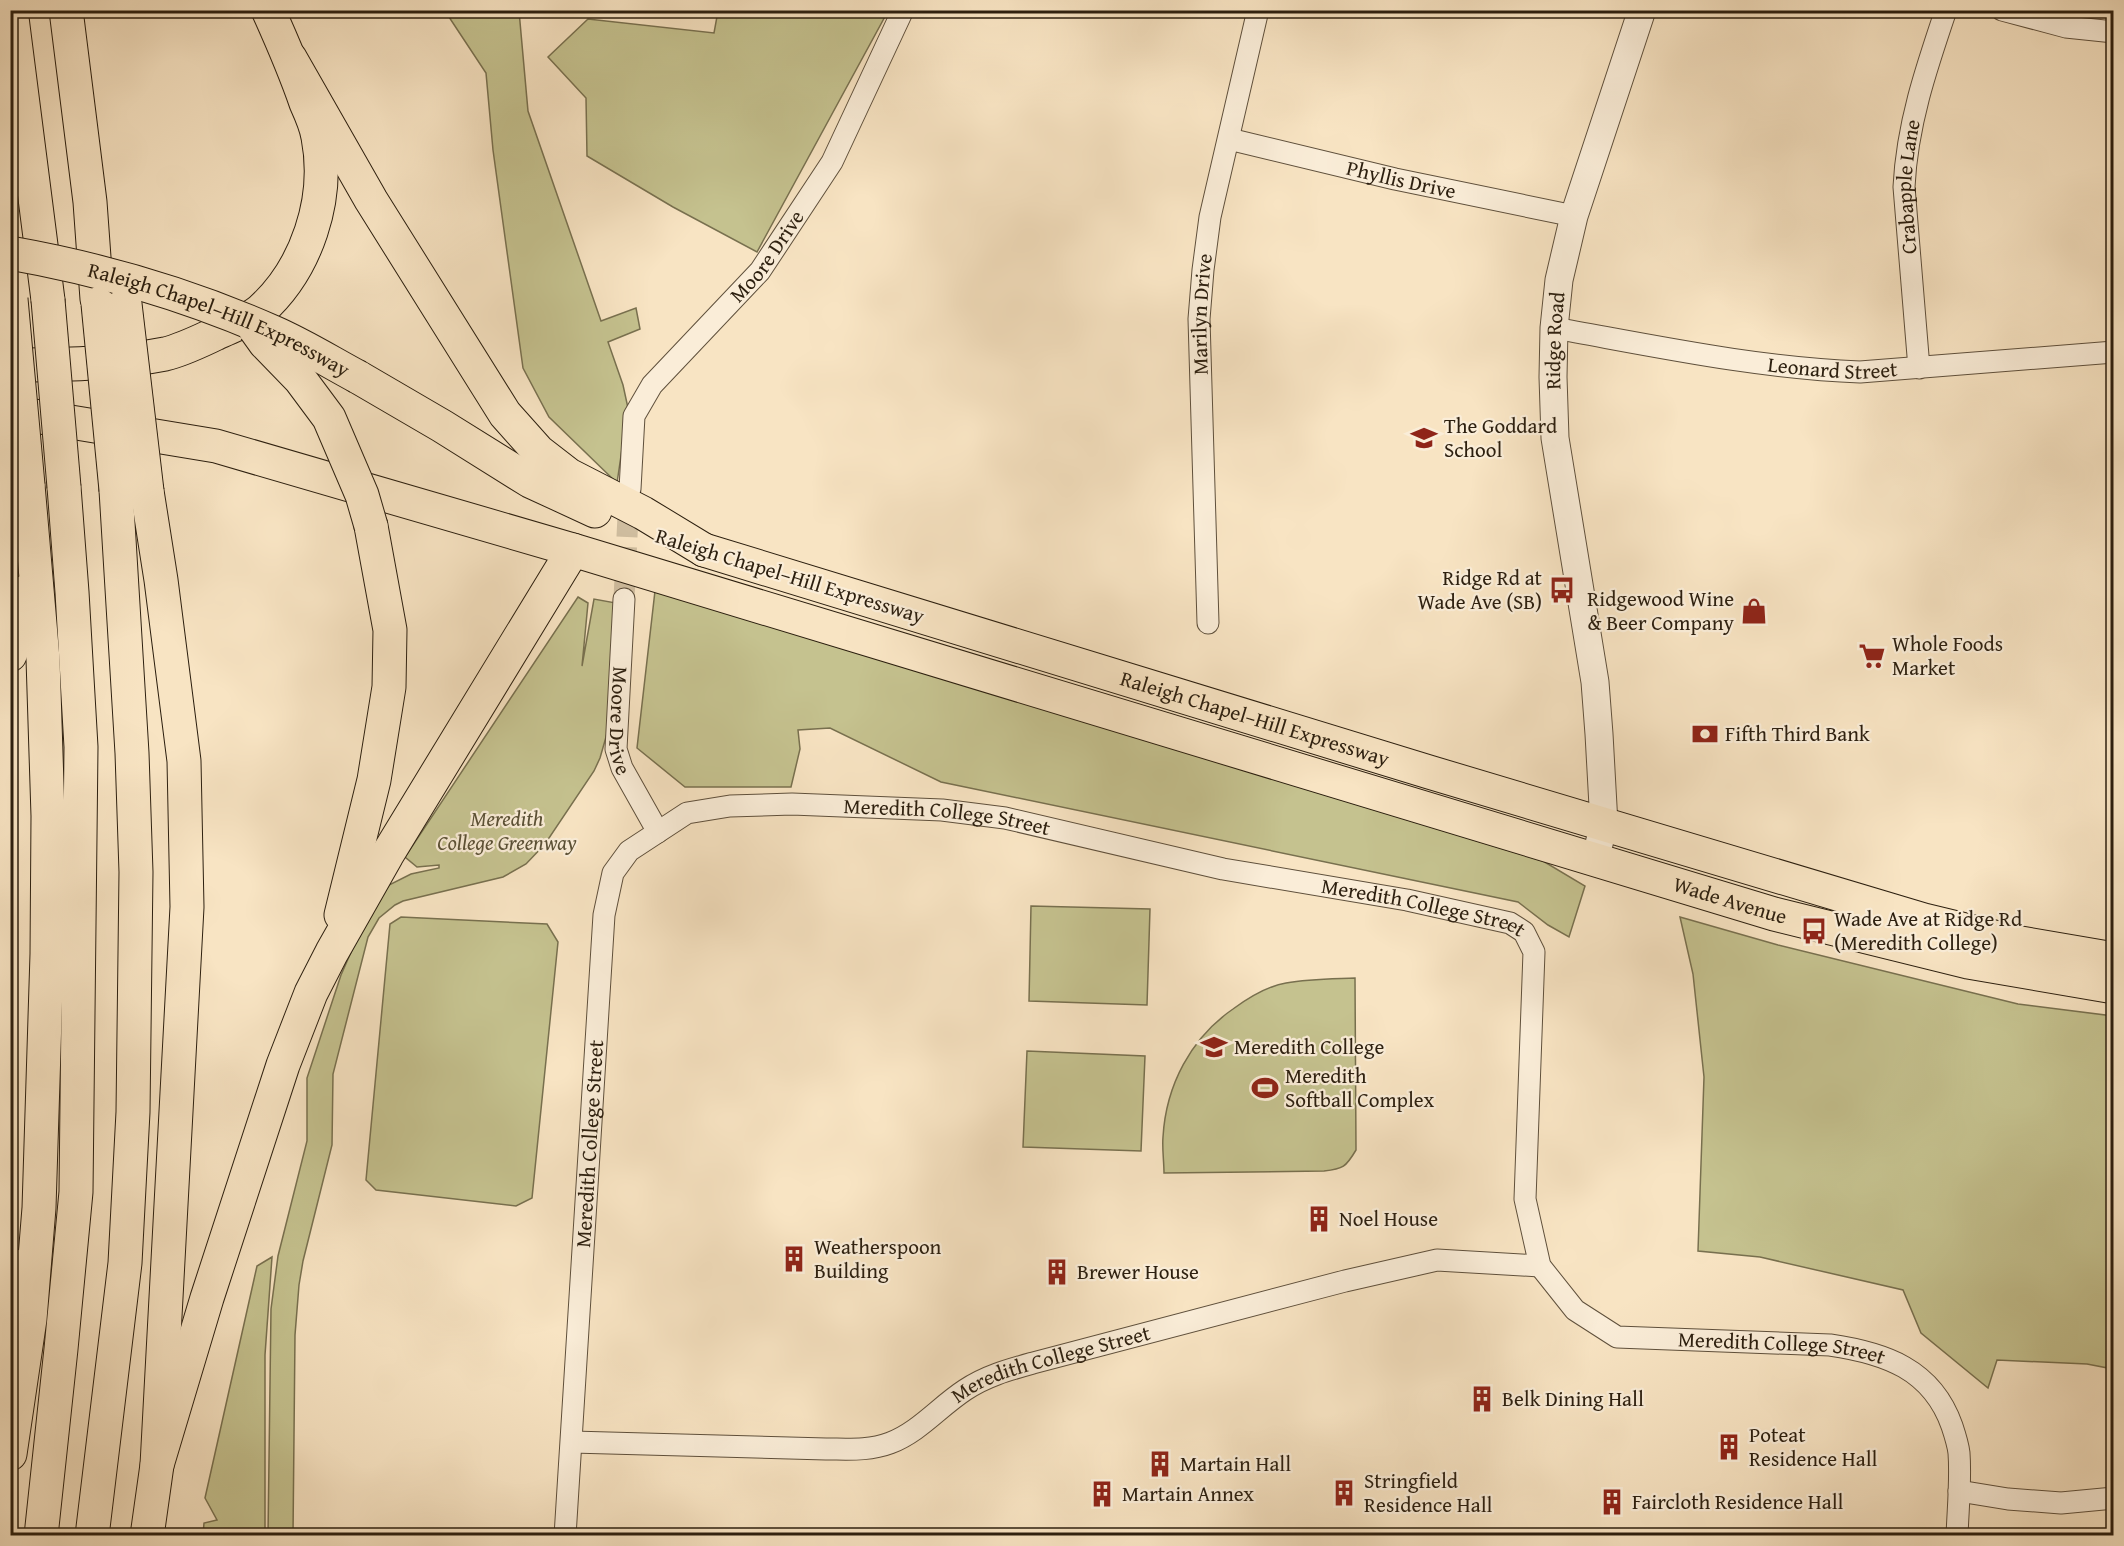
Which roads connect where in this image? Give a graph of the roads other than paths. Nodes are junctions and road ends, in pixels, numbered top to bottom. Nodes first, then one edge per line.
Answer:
1 (10, 10) edge
2 (66, 10) edge
3 (268, 10) edge
4 (903, 10) edge
5 (1258, 10) edge
6 (1642, 10) edge
7 (1946, 10) edge
8 (2002, 10) edge
9 (2114, 32) edge
10 (290, 58) junction
11 (1229, 139) junction
12 (1574, 216) junction
13 (10, 253) edge
14 (10, 293) edge
15 (11, 299) edge
16 (251, 323) junction
17 (1554, 328) junction
18 (2114, 352) edge
19 (10, 365) edge
20 (1919, 368) junction
21 (10, 412) edge
22 (630, 489) tunnel mouth
23 (132, 491) junction
24 (31, 517) junction
25 (573, 550) junction
26 (705, 550) junction
27 (624, 599) tunnel mouth
28 (1208, 623) dead end
29 (10, 656) edge
30 (1604, 824) junction
31 (658, 832) junction
32 (1595, 860) junction
33 (332, 952) junction
34 (2114, 959) edge
35 (2114, 987) edge
36 (10, 1264) edge
37 (1540, 1266) junction
38 (572, 1442) junction
39 (11, 1444) edge
40 (157, 1465) junction
41 (1959, 1491) junction
42 (2114, 1498) edge
43 (41, 1536) edge
44 (92, 1536) edge
45 (147, 1536) edge
46 (565, 1536) edge
47 (1957, 1536) edge

1 - 43 main road, bridge
2 - 23 main road, bridge
3 - 10 main road
4 - 22 street, Moore Drive
5 - 11 street, Marilyn Drive
6 - 12 street, Ridge Road
7 - 20 street, Crabapple Lane
8 - 9 street
10 - 19 main road
10 - 26 main road
11 - 12 street, Phyllis Drive
11 - 28 street, Marilyn Drive
12 - 17 street, Ridge Road
13 - 16 main road, Raleigh Chapel–Hill Expressway, bridge
14 - 15 main road
15 - 24 main road, bridge
16 - 26 main road, Raleigh Chapel–Hill Expressway, bridge
16 - 33 main road, bridge
17 - 20 street, Leonard Street
17 - 30 street, Ridge Road
18 - 20 street, Leonard Street
21 - 25 main road, Raleigh Chapel–Hill Expressway
23 - 40 main road
23 - 44 main road
24 - 29 main road
24 - 39 main road
25 - 32 main road, Raleigh Chapel–Hill Expressway
25 - 33 main road
26 - 30 main road, Raleigh Chapel–Hill Expressway
27 - 31 street, Moore Drive
30 - 32 street, Ridge Road
30 - 34 main road, Wade Avenue
31 - 37 street, Meredith College Street
31 - 38 street, Meredith College Street
32 - 35 main road, Wade Avenue
33 - 40 main road
36 - 39 main road
37 - 38 street, Meredith College Street
37 - 41 street, Meredith College Street
38 - 46 street, Meredith College Street
40 - 45 main road
41 - 42 street
41 - 47 street, Meredith College Street

